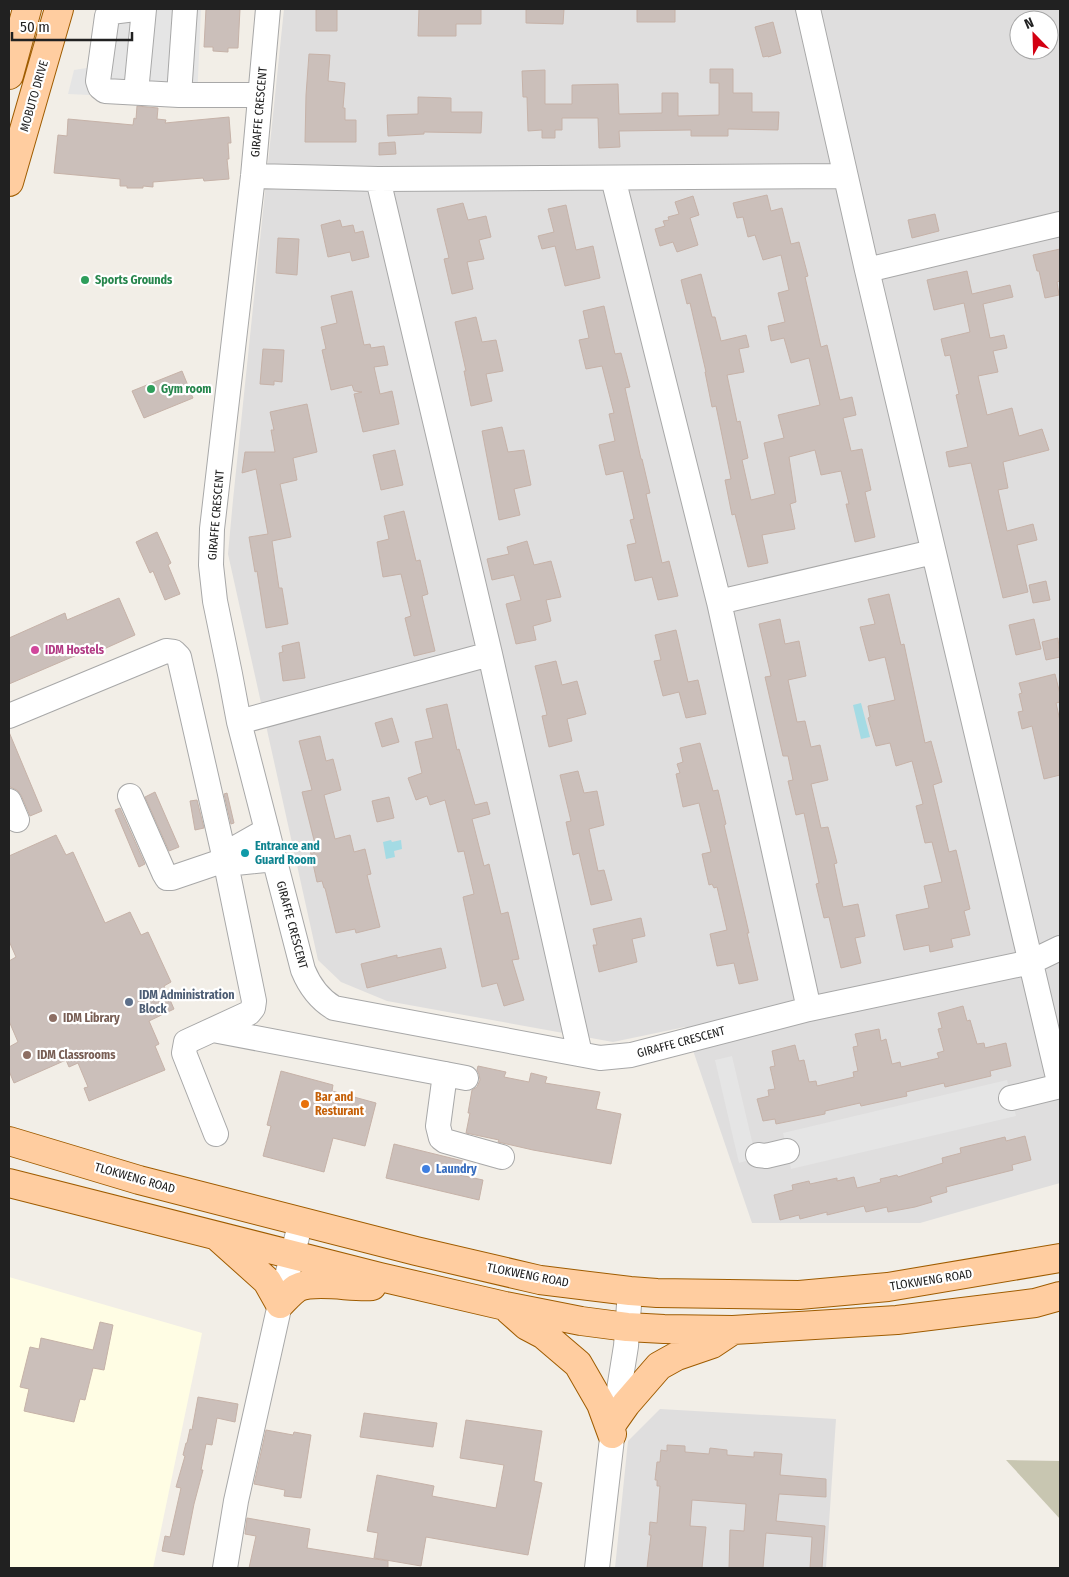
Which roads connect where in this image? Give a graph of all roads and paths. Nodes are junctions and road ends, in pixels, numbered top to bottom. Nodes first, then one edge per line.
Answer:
1 (27, 9) edge
2 (59, 9) edge
3 (135, 9) edge
4 (144, 9) edge
5 (185, 9) edge
6 (268, 9) edge
7 (808, 9) edge
8 (9, 75) edge
9 (136, 92) junction
10 (179, 94) junction
11 (260, 95) junction
12 (254, 176) junction
13 (845, 176) junction
14 (613, 178) junction
15 (378, 179) junction
16 (9, 182) edge
17 (1060, 224) edge
18 (867, 270) junction
19 (933, 552) junction
20 (719, 602) junction
21 (490, 654) junction
22 (9, 716) edge
23 (240, 722) junction
24 (130, 796) dead end
25 (267, 830) junction
26 (275, 859) junction
27 (225, 860) junction
28 (1060, 948) edge
29 (1031, 962) junction
30 (809, 1009) junction
31 (214, 1030) junction
32 (580, 1054) junction
33 (1060, 1086) edge
34 (1011, 1098) dead end
35 (216, 1134) dead end
36 (9, 1141) edge
37 (787, 1151) dead end
38 (758, 1155) dead end
39 (502, 1156) dead end
40 (9, 1183) edge
41 (301, 1221) junction
42 (216, 1235) junction
43 (1060, 1242) edge
44 (292, 1254) junction
45 (1060, 1258) edge
46 (987, 1271) junction
47 (380, 1277) junction
48 (630, 1291) junction
49 (1052, 1303) edge
50 (280, 1304) junction
51 (505, 1306) junction
52 (627, 1327) junction
53 (734, 1330) junction
54 (613, 1427) junction
55 (225, 1568) edge
56 (597, 1568) edge

1 - 8 main road
2 - 16 main road, MOBUTO DRIVE
3 - 9 street
4 - 9 street
5 - 10 street
6 - 11 street, GIRAFFE CRESCENT
7 - 13 street
9 - 10 street
10 - 11 street
11 - 12 street, GIRAFFE CRESCENT
12 - 15 street
12 - 23 street, GIRAFFE CRESCENT
13 - 14 street
13 - 18 street
14 - 15 street
14 - 20 street
15 - 21 street
17 - 18 street
18 - 19 street
19 - 20 street
19 - 29 street
20 - 30 street
21 - 23 street
21 - 32 street
22 - 27 street
23 - 25 street, GIRAFFE CRESCENT
24 - 27 street
25 - 26 street, GIRAFFE CRESCENT
25 - 27 street
26 - 27 street
26 - 32 street, GIRAFFE CRESCENT
27 - 31 street
28 - 29 street, GIRAFFE CRESCENT
29 - 30 street, GIRAFFE CRESCENT
29 - 33 street
30 - 32 street, GIRAFFE CRESCENT
31 - 35 street
31 - 39 street
33 - 34 street
36 - 41 main road, TLOKWENG ROAD
37 - 38 street
40 - 42 main road
41 - 44 street
41 - 48 main road, TLOKWENG ROAD
42 - 44 main road
42 - 50 main road
43 - 46 main road
44 - 47 main road
44 - 50 street
45 - 46 main road, TLOKWENG ROAD
46 - 48 main road, TLOKWENG ROAD
47 - 50 main road
47 - 51 main road
48 - 52 street
49 - 53 main road
50 - 55 street
51 - 52 main road
51 - 54 main road
52 - 53 main road
52 - 54 street
53 - 54 main road
54 - 56 street

